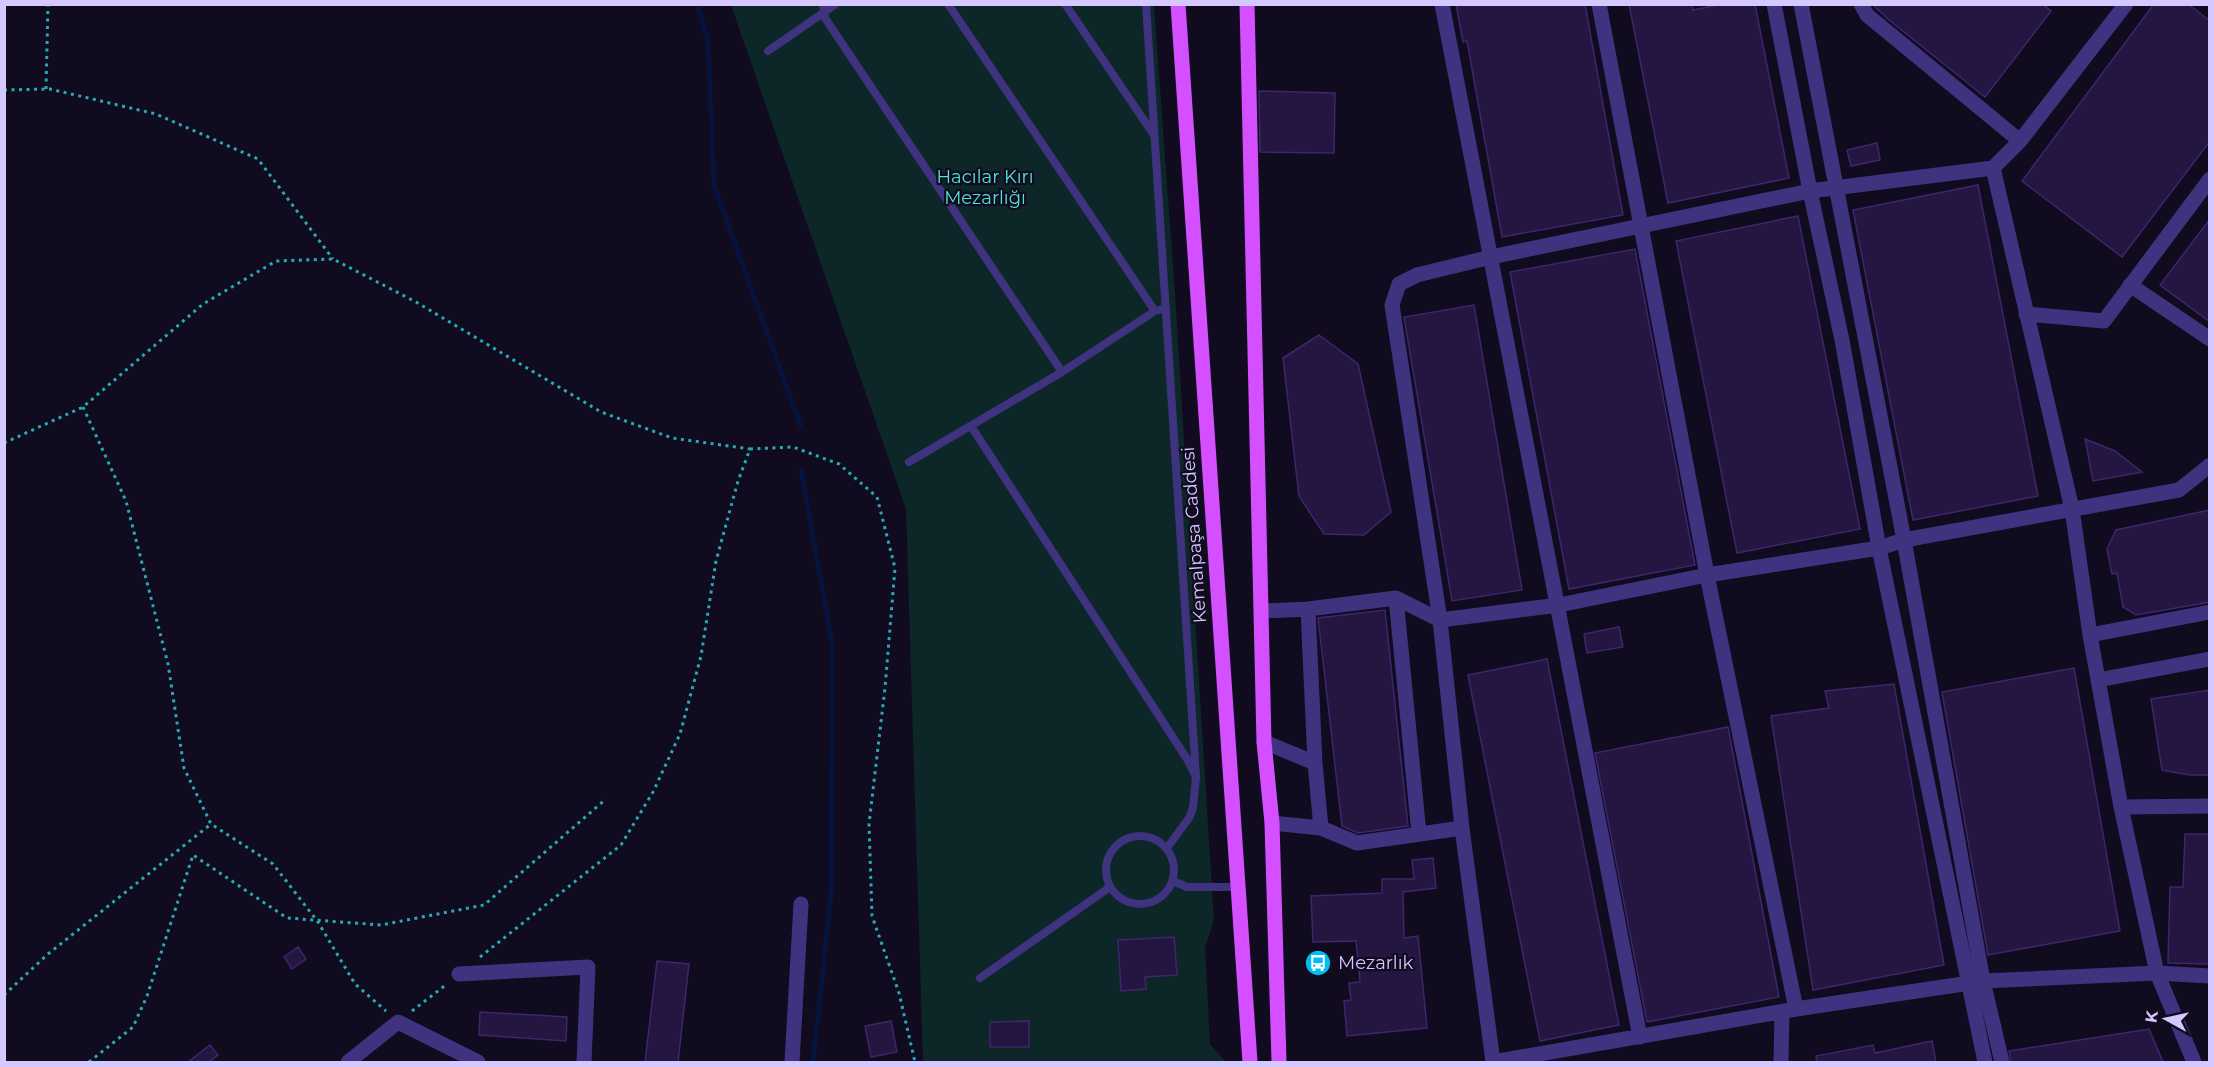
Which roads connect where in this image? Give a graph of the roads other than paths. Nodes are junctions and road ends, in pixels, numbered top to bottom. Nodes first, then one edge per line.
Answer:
1 (836, 4) edge
2 (948, 4) edge
3 (1065, 4) edge
4 (1146, 4) edge
5 (1178, 4) edge
6 (1247, 4) edge
7 (1442, 4) edge
8 (1599, 4) edge
9 (1774, 4) edge
10 (1801, 4) edge
11 (1861, 4) edge
12 (2126, 4) edge
13 (824, 8) edge
14 (768, 51) dead end
15 (1154, 135) junction
16 (2020, 141) junction
17 (1993, 168) junction
18 (2210, 179) edge
19 (1835, 188) junction
20 (1810, 191) junction
21 (1642, 226) junction
22 (1491, 257) junction
23 (2130, 285) junction
24 (1166, 308) junction
25 (1155, 311) junction
26 (2026, 314) junction
27 (2210, 339) edge
28 (1062, 372) junction
29 (971, 426) junction
30 (909, 462) dead end
31 (2210, 465) edge
32 (2072, 509) junction
33 (1904, 540) junction
34 (1879, 548) junction
35 (1707, 575) junction
36 (1395, 598) junction
37 (1559, 605) junction
38 (1308, 609) junction
39 (1262, 611) junction
40 (2210, 612) edge
41 (1440, 620) junction
42 (2090, 635) junction
43 (2210, 659) edge
44 (2098, 680) junction
45 (1264, 742) junction
46 (1315, 763) junction
47 (1196, 777) junction
48 (2210, 806) edge
49 (2121, 807) junction
50 (1272, 823) junction
51 (1321, 828) junction
52 (1462, 828) junction
53 (1419, 834) junction
54 (1167, 848) junction
55 (1173, 881) junction
56 (1238, 887) junction
57 (1110, 888) junction
58 (801, 904) dead end
59 (459, 974) road end
60 (2157, 974) junction
61 (2210, 976) edge
62 (981, 978) dead end
63 (1983, 981) junction
64 (1967, 984) junction
65 (1789, 1010) junction
66 (1640, 1037) junction
67 (348, 1062) edge
68 (478, 1062) edge
69 (584, 1062) edge
70 (792, 1062) edge
71 (1250, 1062) edge
72 (1279, 1062) edge
73 (1493, 1062) edge
74 (1781, 1062) edge
75 (1985, 1062) edge
76 (2002, 1062) edge
77 (2194, 1062) edge

1 - 13 lane
2 - 25 lane
3 - 15 lane
4 - 15 lane
5 - 56 main road, Kemalpaşa Caddesi
6 - 39 main road
7 - 22 street
8 - 21 street
9 - 20 street
10 - 19 street
11 - 16 street
12 - 16 street
13 - 14 lane
13 - 28 lane
15 - 24 lane
16 - 17 street
17 - 19 street
17 - 26 street
18 - 23 street
19 - 20 street
19 - 33 street
20 - 21 street
20 - 34 street
21 - 22 street
21 - 35 street
22 - 37 street
22 - 41 street
23 - 26 street
23 - 27 street
24 - 25 lane
24 - 47 lane
25 - 28 lane
26 - 32 street
28 - 29 lane
29 - 30 lane
29 - 47 lane
31 - 32 street
32 - 33 street
32 - 42 street
33 - 34 street
33 - 63 street
34 - 35 street
34 - 64 street
35 - 37 street
35 - 65 street
36 - 38 street
36 - 41 street
36 - 53 street
37 - 41 street
37 - 66 street
38 - 39 street
38 - 46 street
39 - 45 main road
40 - 42 street
41 - 52 street
42 - 44 street
43 - 44 street
44 - 49 street
45 - 46 street
45 - 50 main road
46 - 51 street
47 - 54 lane
48 - 49 street
49 - 60 street
50 - 51 street
50 - 72 main road
51 - 53 street
52 - 53 street
52 - 73 street
54 - 55 lane
54 - 57 lane
55 - 56 lane
55 - 57 lane
56 - 71 main road, Kemalpaşa Caddesi
57 - 62 lane
58 - 70 street
59 - 69 street
60 - 61 street
60 - 63 street
60 - 77 street
63 - 64 street
63 - 76 street
64 - 65 street
64 - 75 street
65 - 66 street
65 - 74 street
66 - 73 street
67 - 68 street

